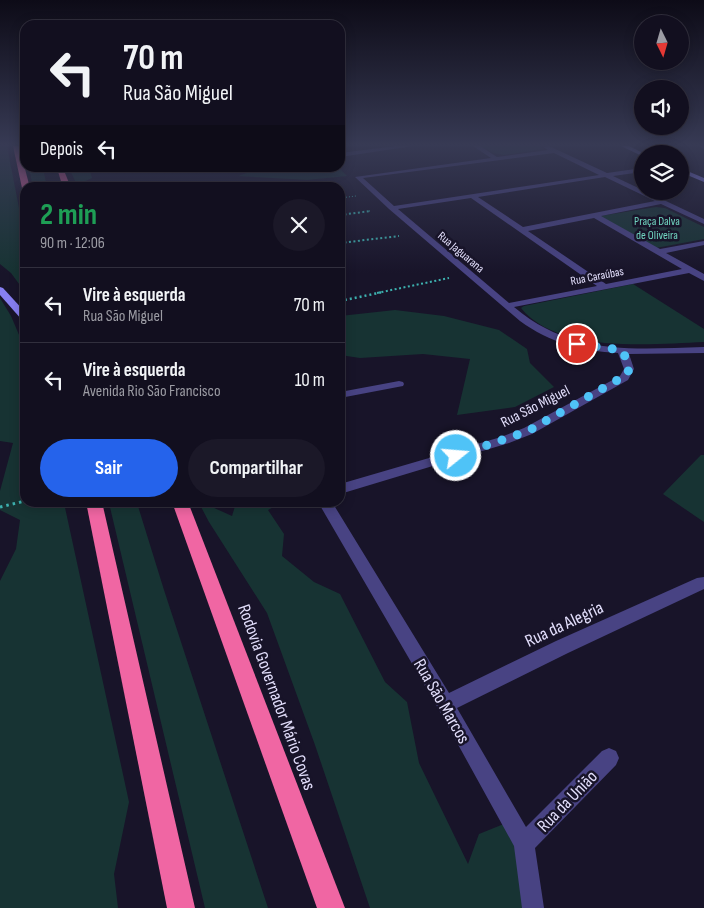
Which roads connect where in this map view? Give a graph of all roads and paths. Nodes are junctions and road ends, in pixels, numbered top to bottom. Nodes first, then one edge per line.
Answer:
1 (370, 188) edge
2 (524, 188) edge
3 (633, 188) edge
4 (473, 196) junction
5 (662, 202) junction
6 (392, 208) junction
7 (379, 210) dead end
8 (345, 214) edge
9 (594, 215) junction
10 (704, 222) edge
11 (521, 230) junction
12 (404, 235) dead end
13 (345, 242) edge
14 (704, 243) edge
15 (660, 252) junction
16 (690, 270) junction
17 (457, 276) dead end
18 (704, 278) edge
19 (605, 287) junction
20 (0, 290) edge
21 (345, 300) edge
22 (508, 306) junction
23 (20, 312) edge
24 (622, 350) junction
25 (704, 350) edge
26 (399, 384) dead end
27 (345, 394) edge
28 (345, 488) edge
29 (20, 502) edge
30 (0, 507) edge
31 (95, 507) edge
32 (182, 507) edge
33 (328, 507) edge
34 (702, 583) dead end
35 (445, 704) junction
36 (609, 758) dead end
37 (524, 844) junction
38 (181, 908) edge
39 (331, 908) edge
40 (533, 908) edge

1 - 6 street, Rua Jaguarana
2 - 4 street
3 - 5 street
4 - 6 street
4 - 11 street
5 - 9 street
5 - 10 street
6 - 22 street, Rua Jaguarana
7 - 8 path
9 - 11 street
9 - 15 street
11 - 19 street
12 - 13 path
14 - 15 street
15 - 16 street
16 - 18 street
16 - 19 street, Rua Caraúbas
17 - 21 path
19 - 22 street, Rua Caraúbas
20 - 23 main road
22 - 24 street, Rua Jaguarana
24 - 25 street, Rua Jaguarana
24 - 28 street, Rua São Miguel
26 - 27 street
29 - 30 path
31 - 38 highway
32 - 39 highway, Rodovia Governador Mário Covas
33 - 35 street, Rua São Marcos
34 - 35 street, Rua da Alegria
35 - 37 street, Rua São Marcos
36 - 37 street, Rua da União
37 - 40 street, Rua São Marcos

